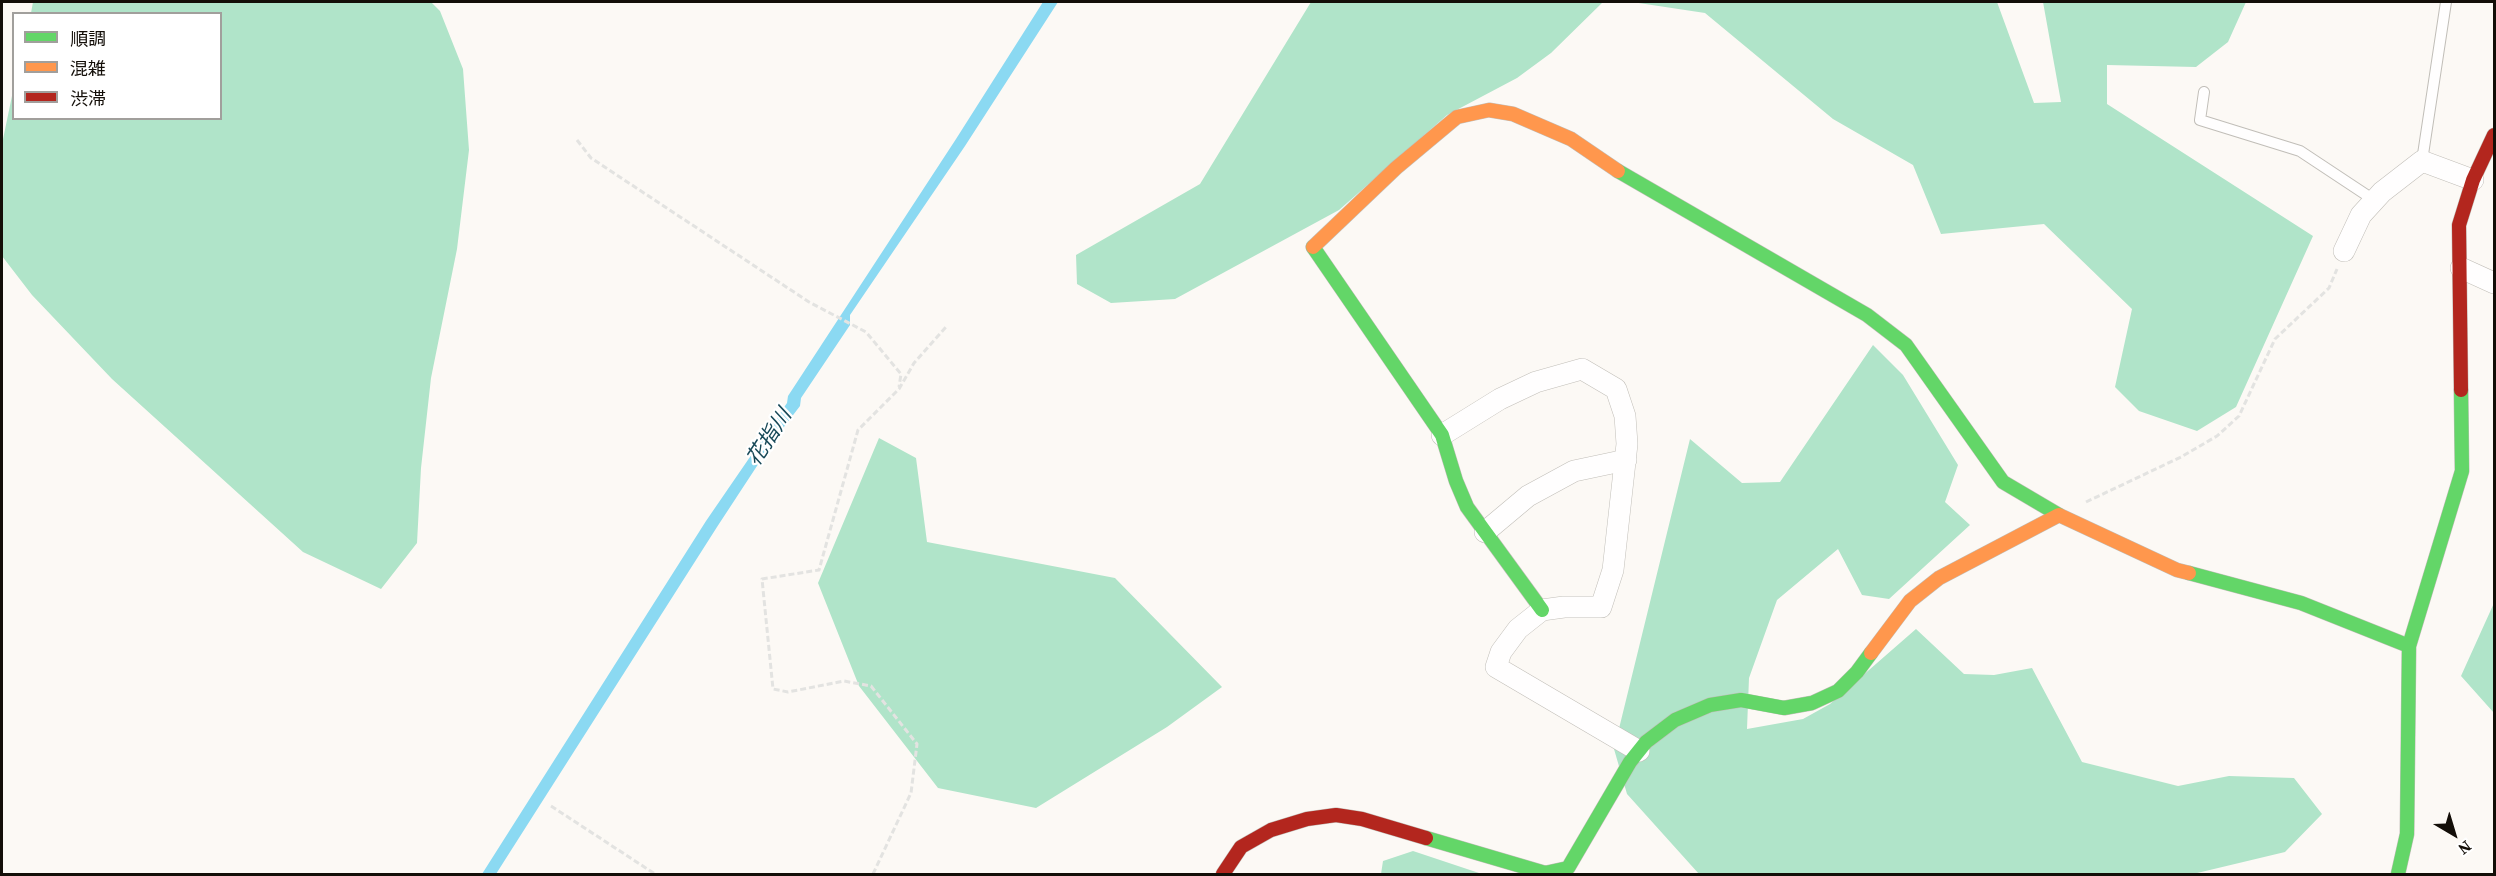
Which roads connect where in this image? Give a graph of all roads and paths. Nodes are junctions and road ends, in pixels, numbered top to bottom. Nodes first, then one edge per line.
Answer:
1 (2446, 2) edge
2 (2204, 92) dead end
3 (2494, 135) edge
4 (577, 140) dead end
5 (2422, 160) junction
6 (2473, 180) junction
7 (2374, 200) junction
8 (2344, 251) joint
9 (2461, 268) junction
10 (2494, 283) edge
11 (946, 327) dead end
12 (899, 388) junction
13 (1442, 435) junction
14 (1626, 460) junction
15 (2059, 515) junction
16 (1485, 532) junction
17 (1542, 610) junction
18 (2409, 646) junction
19 (1639, 751) junction
20 (551, 806) dead end
21 (655, 874) edge
22 (873, 874) edge
23 (1223, 874) edge
24 (2398, 874) edge

1 - 5 lane
2 - 7 lane
3 - 6 street
4 - 12 path
5 - 6 street
5 - 7 street
6 - 9 street
7 - 8 street
8 - 15 path
9 - 10 street
9 - 18 street
11 - 12 path
12 - 22 path
13 - 14 street
13 - 15 street
13 - 16 street
14 - 16 street
14 - 17 street
15 - 18 street
15 - 19 street
16 - 17 street
17 - 19 street
18 - 24 street
19 - 23 street
20 - 21 path

